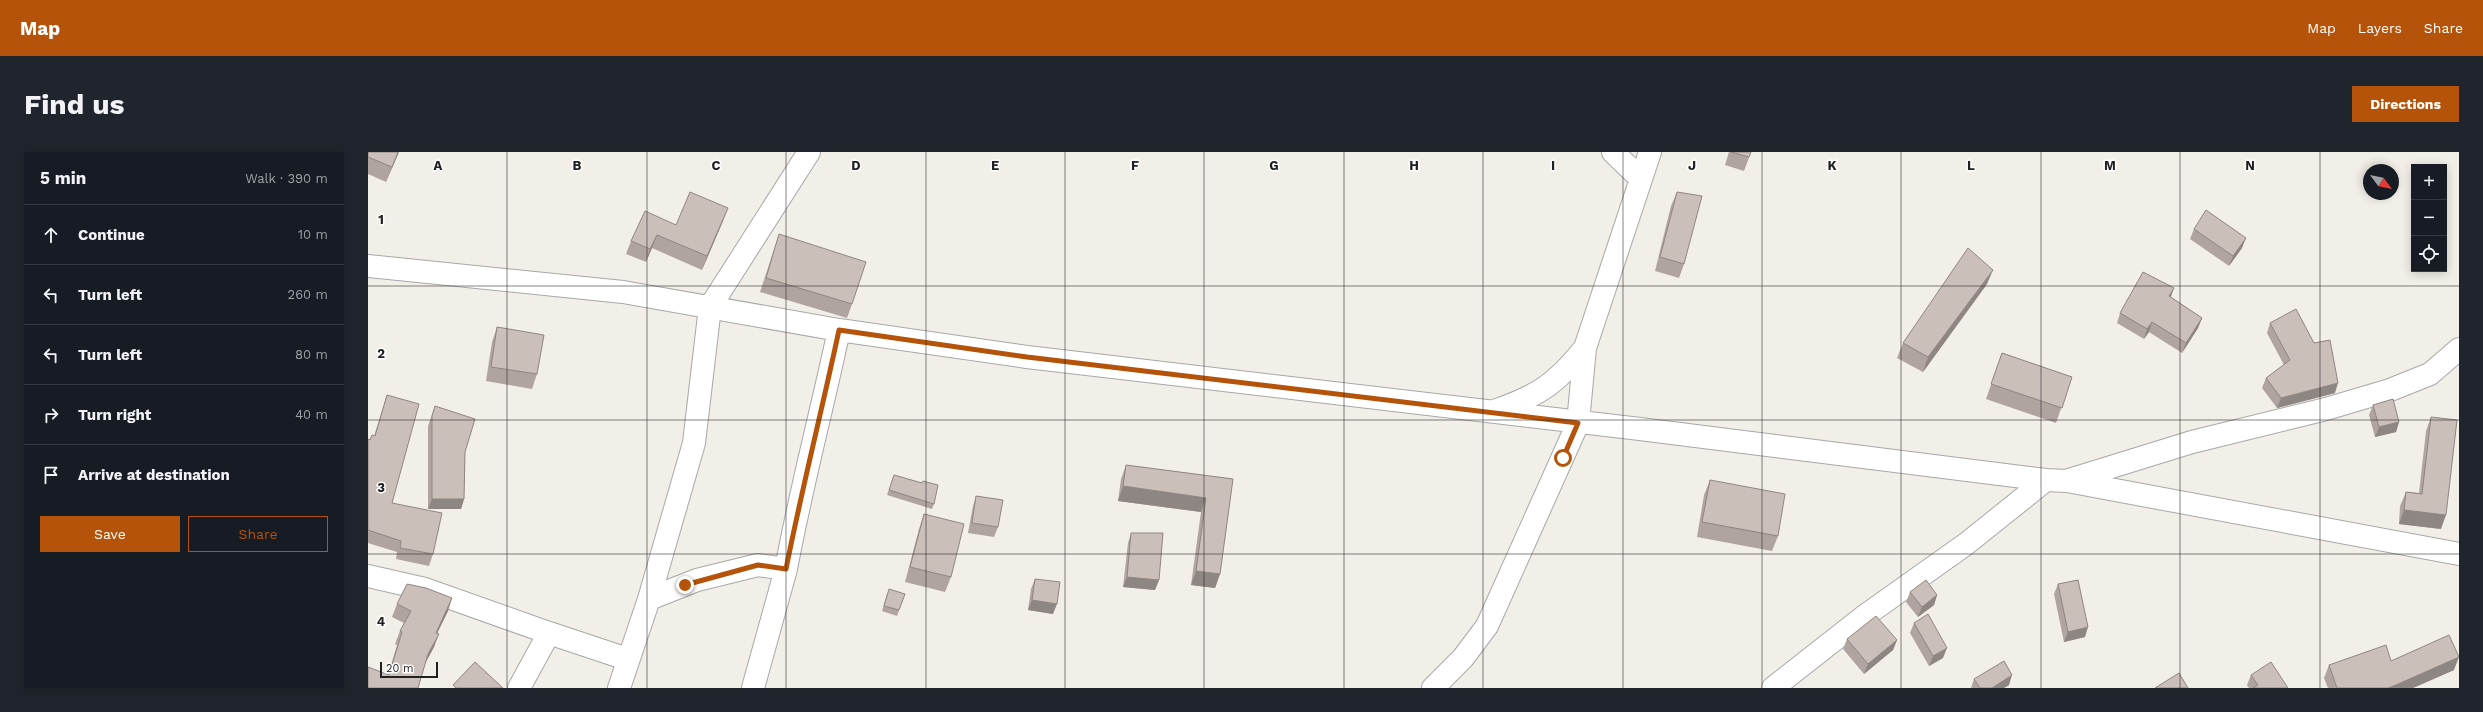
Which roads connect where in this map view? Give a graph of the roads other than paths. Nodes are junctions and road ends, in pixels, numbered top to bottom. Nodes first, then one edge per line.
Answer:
1 (809, 152) edge
2 (1613, 152) edge
3 (1650, 152) edge
4 (1640, 178) junction
5 (368, 266) edge
6 (710, 307) junction
7 (839, 330) junction
8 (1585, 348) junction
9 (2459, 349) edge
10 (1490, 412) junction
11 (1578, 423) junction
12 (2046, 480) junction
13 (2067, 481) junction
14 (2459, 554) edge
15 (786, 569) junction
16 (368, 576) edge
17 (649, 599) junction
18 (549, 633) junction
19 (627, 659) junction
20 (519, 688) edge
21 (619, 688) edge
22 (753, 688) edge
23 (1433, 688) edge
24 (1773, 688) edge

1 - 6 street
2 - 4 street
3 - 4 street
4 - 8 street
5 - 6 street
6 - 7 street
6 - 17 street
7 - 10 street
7 - 15 street
8 - 10 street
8 - 11 street
9 - 13 street
10 - 11 street
11 - 12 street
11 - 23 street
12 - 13 street
12 - 24 street
13 - 14 street
15 - 17 street
15 - 22 street
16 - 18 street
17 - 19 street
18 - 19 street
18 - 20 street
19 - 21 street

